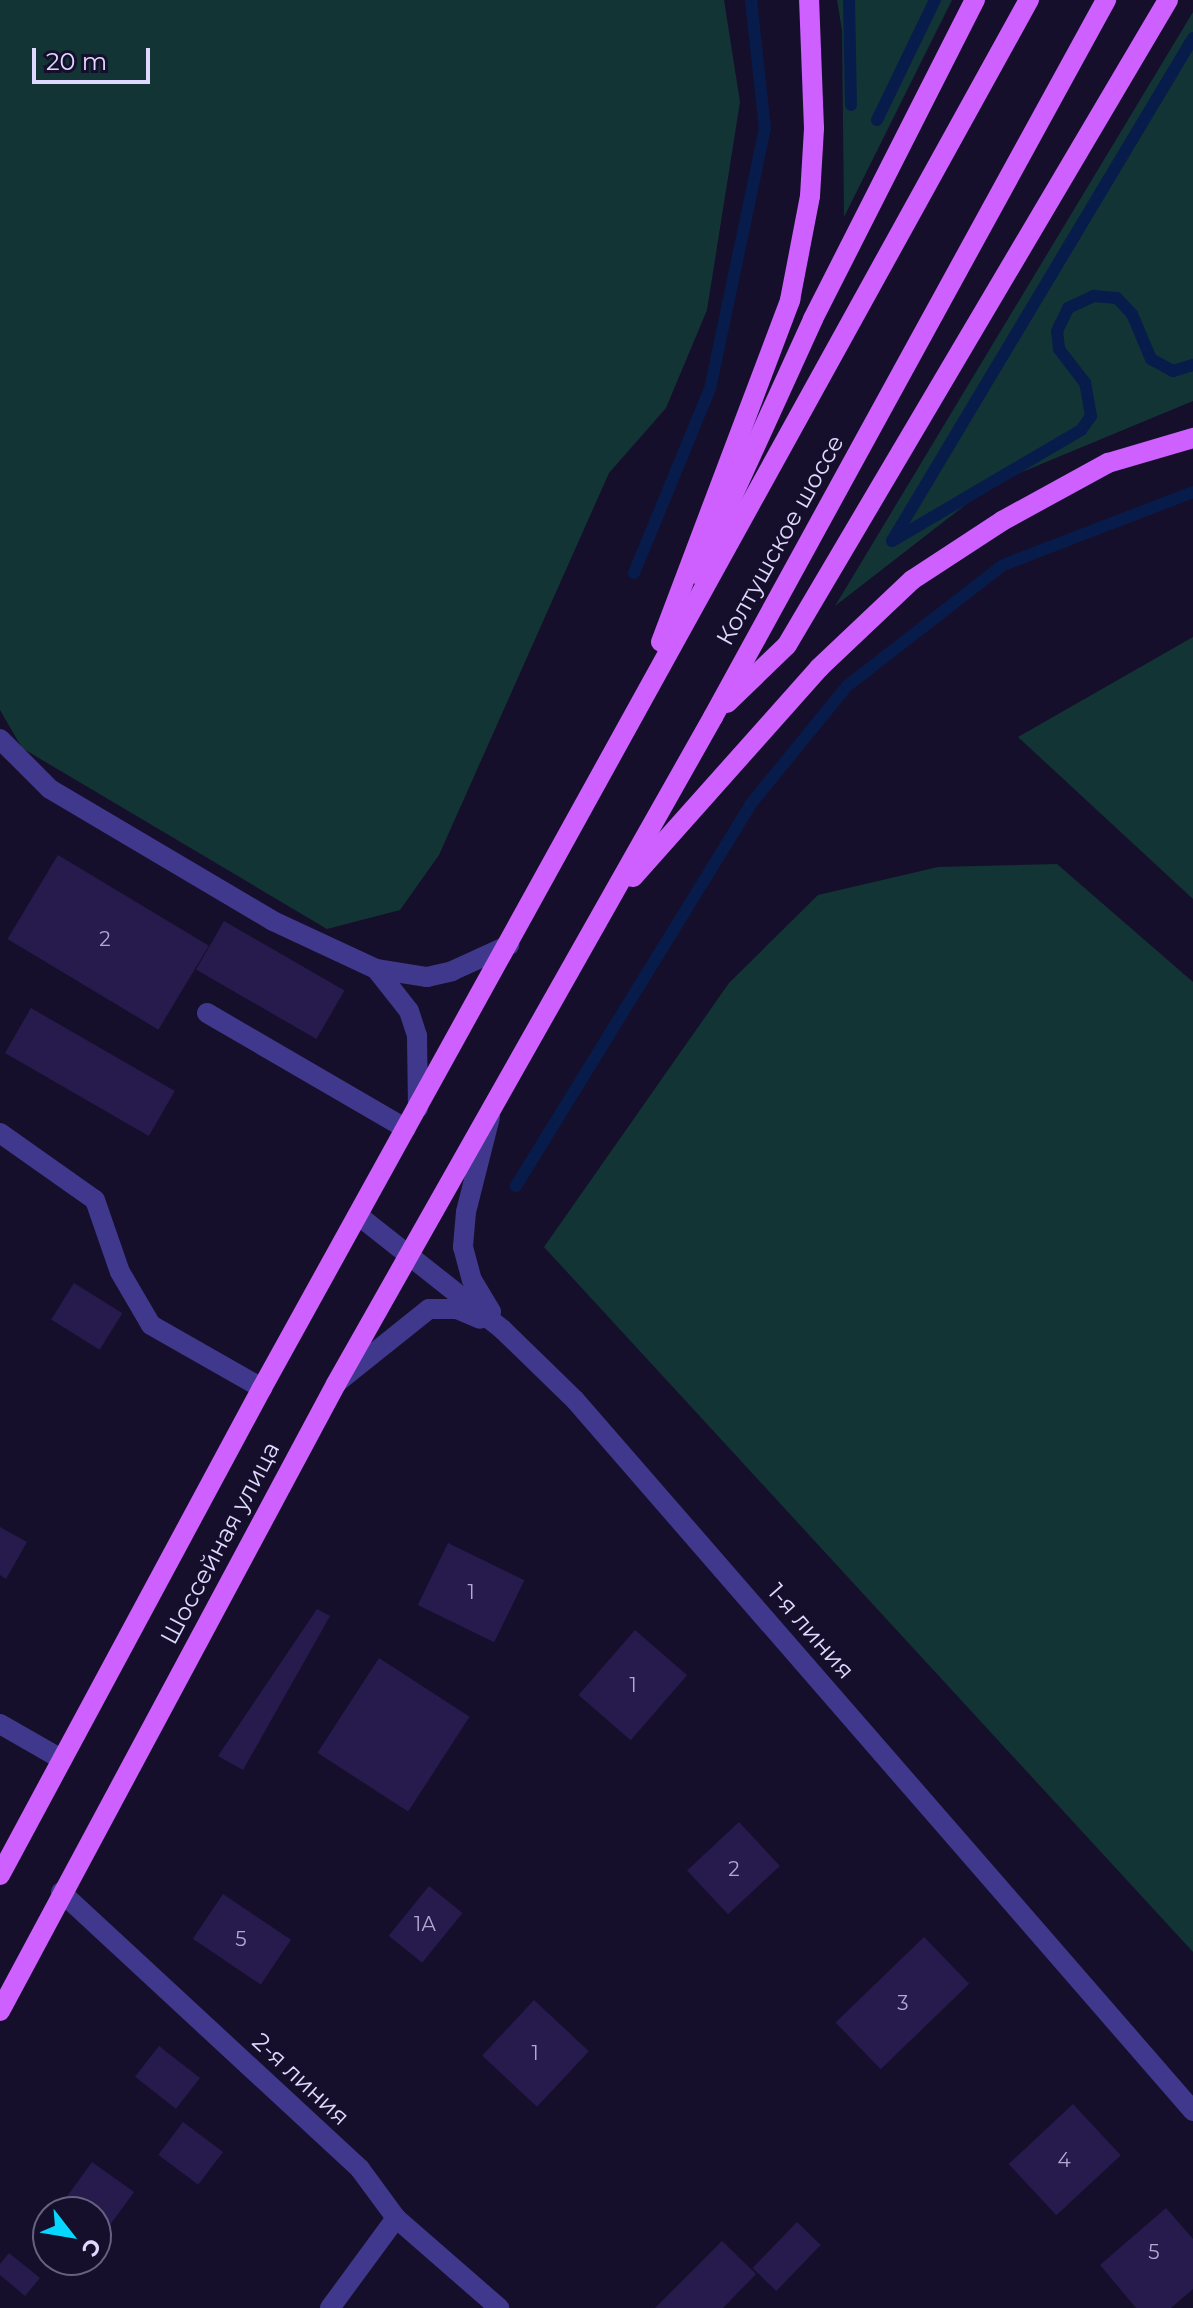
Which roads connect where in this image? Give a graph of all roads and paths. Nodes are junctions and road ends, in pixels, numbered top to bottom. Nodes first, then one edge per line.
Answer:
1 (809, 0) edge
2 (975, 0) edge
3 (1029, 0) edge
4 (1106, 0) edge
5 (1168, 0) edge
6 (1193, 438) edge
7 (638, 705) junction
8 (713, 717) junction
9 (0, 739) edge
10 (606, 907) junction
11 (509, 945) junction
12 (376, 969) junction
13 (207, 1013) dead end
14 (438, 1072) joint
15 (418, 1108) junction
16 (493, 1109) junction
17 (406, 1129) junction
18 (0, 1133) edge
19 (359, 1216) junction
20 (412, 1253) junction
21 (502, 1329) junction
22 (336, 1384) junction
23 (262, 1388) junction
24 (0, 1724) edge
25 (61, 1759) junction
26 (0, 1875) edge
27 (61, 1892) junction
28 (0, 2011) edge
29 (1193, 2111) edge
30 (396, 2218) junction
31 (330, 2308) edge
32 (499, 2308) edge

1 - 7 main road
2 - 7 main road
3 - 7 main road, Колтушское шоссе
4 - 8 main road, Колтушское шоссе
5 - 8 main road
6 - 10 main road
7 - 11 main road, Колтушское шоссе
8 - 10 main road, Колтушское шоссе
9 - 12 street
10 - 16 main road, Колтушское шоссе
11 - 12 street
11 - 14 main road, Колтушское шоссе
12 - 15 street
13 - 17 street
14 - 15 main road, Шоссейная улица
15 - 17 main road, Шоссейная улица
16 - 20 main road, Шоссейная улица
16 - 21 street
17 - 19 main road, Шоссейная улица
18 - 23 street
19 - 20 street, 1-я линия
19 - 23 main road, Шоссейная улица
20 - 21 street, 1-я линия
20 - 22 main road, Шоссейная улица
21 - 22 street
21 - 29 street, 1-я линия
22 - 27 main road, Шоссейная улица
23 - 25 main road, Шоссейная улица
24 - 25 street
25 - 26 main road, Шоссейная улица
27 - 28 main road, Шоссейная улица
27 - 30 street, 2-я линия
30 - 31 street
30 - 32 street, 2-я линия

